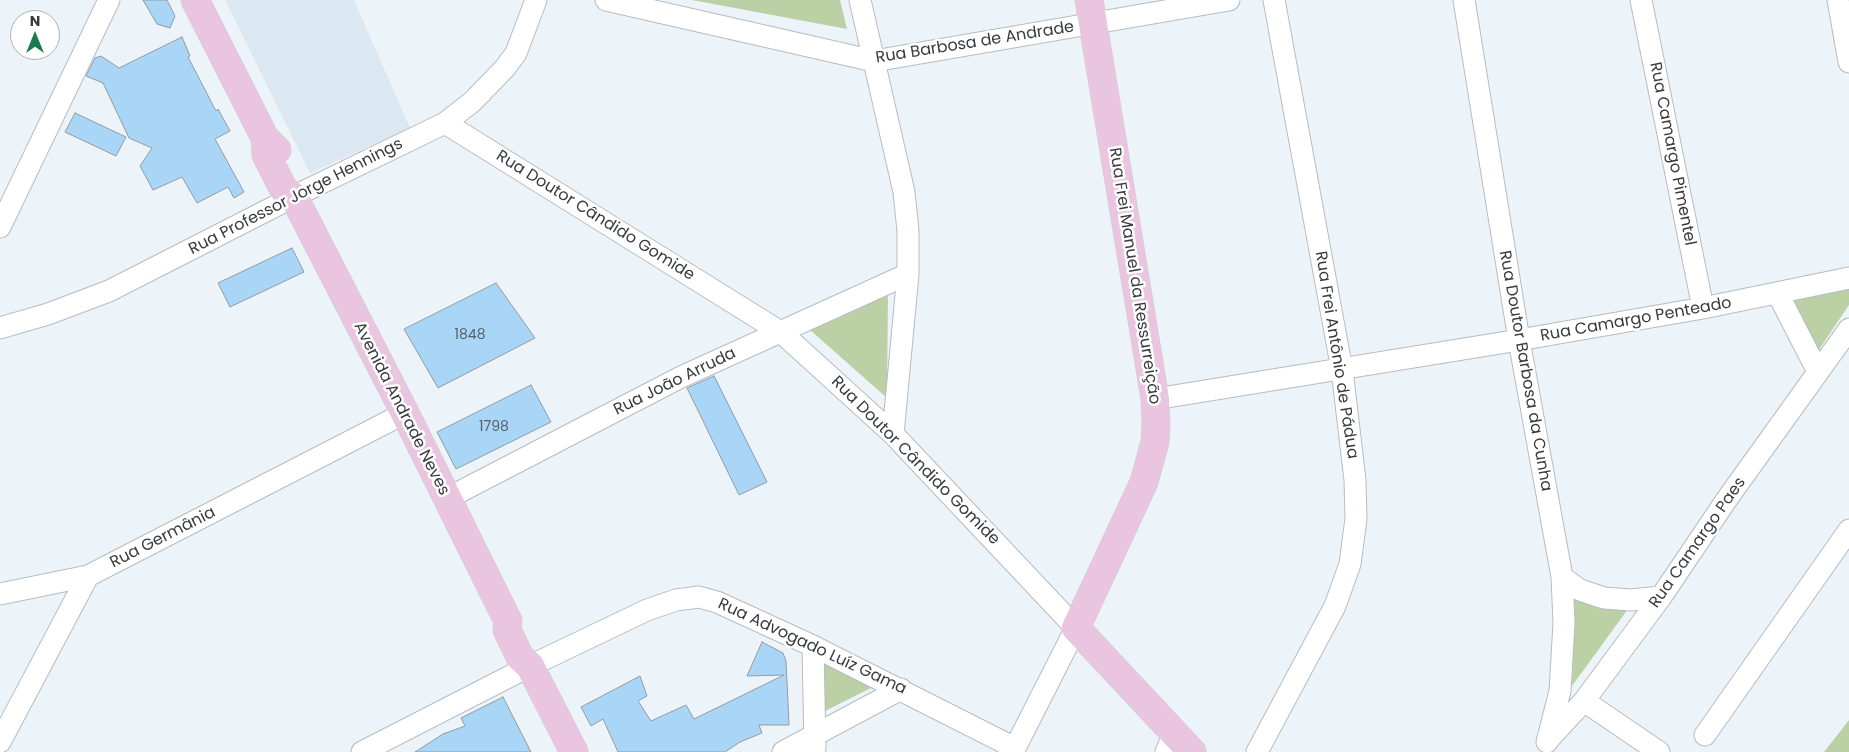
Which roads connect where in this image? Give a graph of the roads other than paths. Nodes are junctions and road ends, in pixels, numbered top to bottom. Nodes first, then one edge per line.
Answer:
1 (109, 0) edge
2 (195, 0) edge
3 (536, 0) edge
4 (612, 0) edge
5 (860, 0) edge
6 (1229, 0) edge
7 (1274, 0) edge
8 (1464, 0) edge
9 (1641, 0) edge
10 (1838, 0) edge
11 (1091, 12) edge
12 (874, 61) junction
13 (1849, 62) edge
14 (445, 123) junction
15 (294, 197) junction
16 (0, 227) edge
17 (908, 274) junction
18 (1849, 278) edge
19 (1778, 294) junction
20 (1703, 308) junction
21 (0, 328) edge
22 (1849, 329) edge
23 (782, 332) junction
24 (1519, 340) junction
25 (1342, 370) junction
26 (1818, 372) junction
27 (1155, 399) junction
28 (405, 413) junction
29 (893, 434) junction
30 (446, 498) junction
31 (1849, 530) edge
32 (88, 576) junction
33 (1562, 577) junction
34 (0, 594) edge
35 (1661, 597) junction
36 (1076, 628) junction
37 (813, 646) junction
38 (530, 666) junction
39 (901, 688) junction
40 (1584, 701) junction
41 (1705, 735) dead end
42 (0, 742) edge
43 (815, 744) edge
44 (1177, 746) edge
45 (1544, 747) edge
46 (1014, 750) edge
47 (362, 752) edge
48 (574, 752) edge
49 (784, 752) edge
50 (1257, 752) edge
51 (1659, 752) edge

1 - 16 street
2 - 15 main road, Avenida Andrade Neves
3 - 14 street, Rua Professor Jorge Hennings
4 - 12 street, Rua Barbosa de Andrade
5 - 12 street
6 - 11 street, Rua Barbosa de Andrade
7 - 25 street, Rua Frei Antônio de Pádua
8 - 24 street, Rua Doutor Barbosa da Cunha
9 - 20 street, Rua Camargo Pimentel
10 - 13 street
11 - 12 street, Rua Barbosa de Andrade
11 - 27 main road, Rua Frei Manuel da Ressurreição
12 - 17 street
14 - 15 street, Rua Professor Jorge Hennings
14 - 23 street, Rua Doutor Cândido Gomide
15 - 21 street, Rua Professor Jorge Hennings
15 - 28 main road, Avenida Andrade Neves
17 - 23 street, Rua João Arruda
17 - 29 street
18 - 19 street, Rua Camargo Penteado
19 - 20 street, Rua Camargo Penteado
19 - 26 street
20 - 24 street, Rua Camargo Penteado
22 - 26 street, Rua Camargo Paes
23 - 29 street, Rua Doutor Cândido Gomide
23 - 30 street, Rua João Arruda
24 - 25 street, Rua Camargo Penteado
24 - 33 street, Rua Doutor Barbosa da Cunha
25 - 27 street, Rua Camargo Penteado
25 - 50 street, Rua Frei Antônio de Pádua
26 - 35 street, Rua Camargo Paes
27 - 36 main road, Rua Frei Manuel da Ressurreição
28 - 30 main road, Avenida Andrade Neves
28 - 32 street, Rua Germânia
29 - 36 street, Rua Doutor Cândido Gomide
30 - 38 main road, Avenida Andrade Neves
31 - 41 street
32 - 34 street, Rua Germânia
32 - 42 street
33 - 35 street
33 - 45 street, Rua Doutor Barbosa da Cunha
35 - 40 street, Rua Camargo Paes
36 - 44 main road, Rua Doutor Cândido Gomide
36 - 46 street
37 - 38 street, Rua Advogado Luíz Gama
37 - 39 street, Rua Advogado Luíz Gama
37 - 43 street
38 - 47 street, Rua Advogado Luíz Gama
38 - 48 main road, Avenida Andrade Neves
39 - 43 street
39 - 46 street, Rua Advogado Luíz Gama
40 - 45 street, Rua Camargo Paes
40 - 51 street
43 - 49 street

